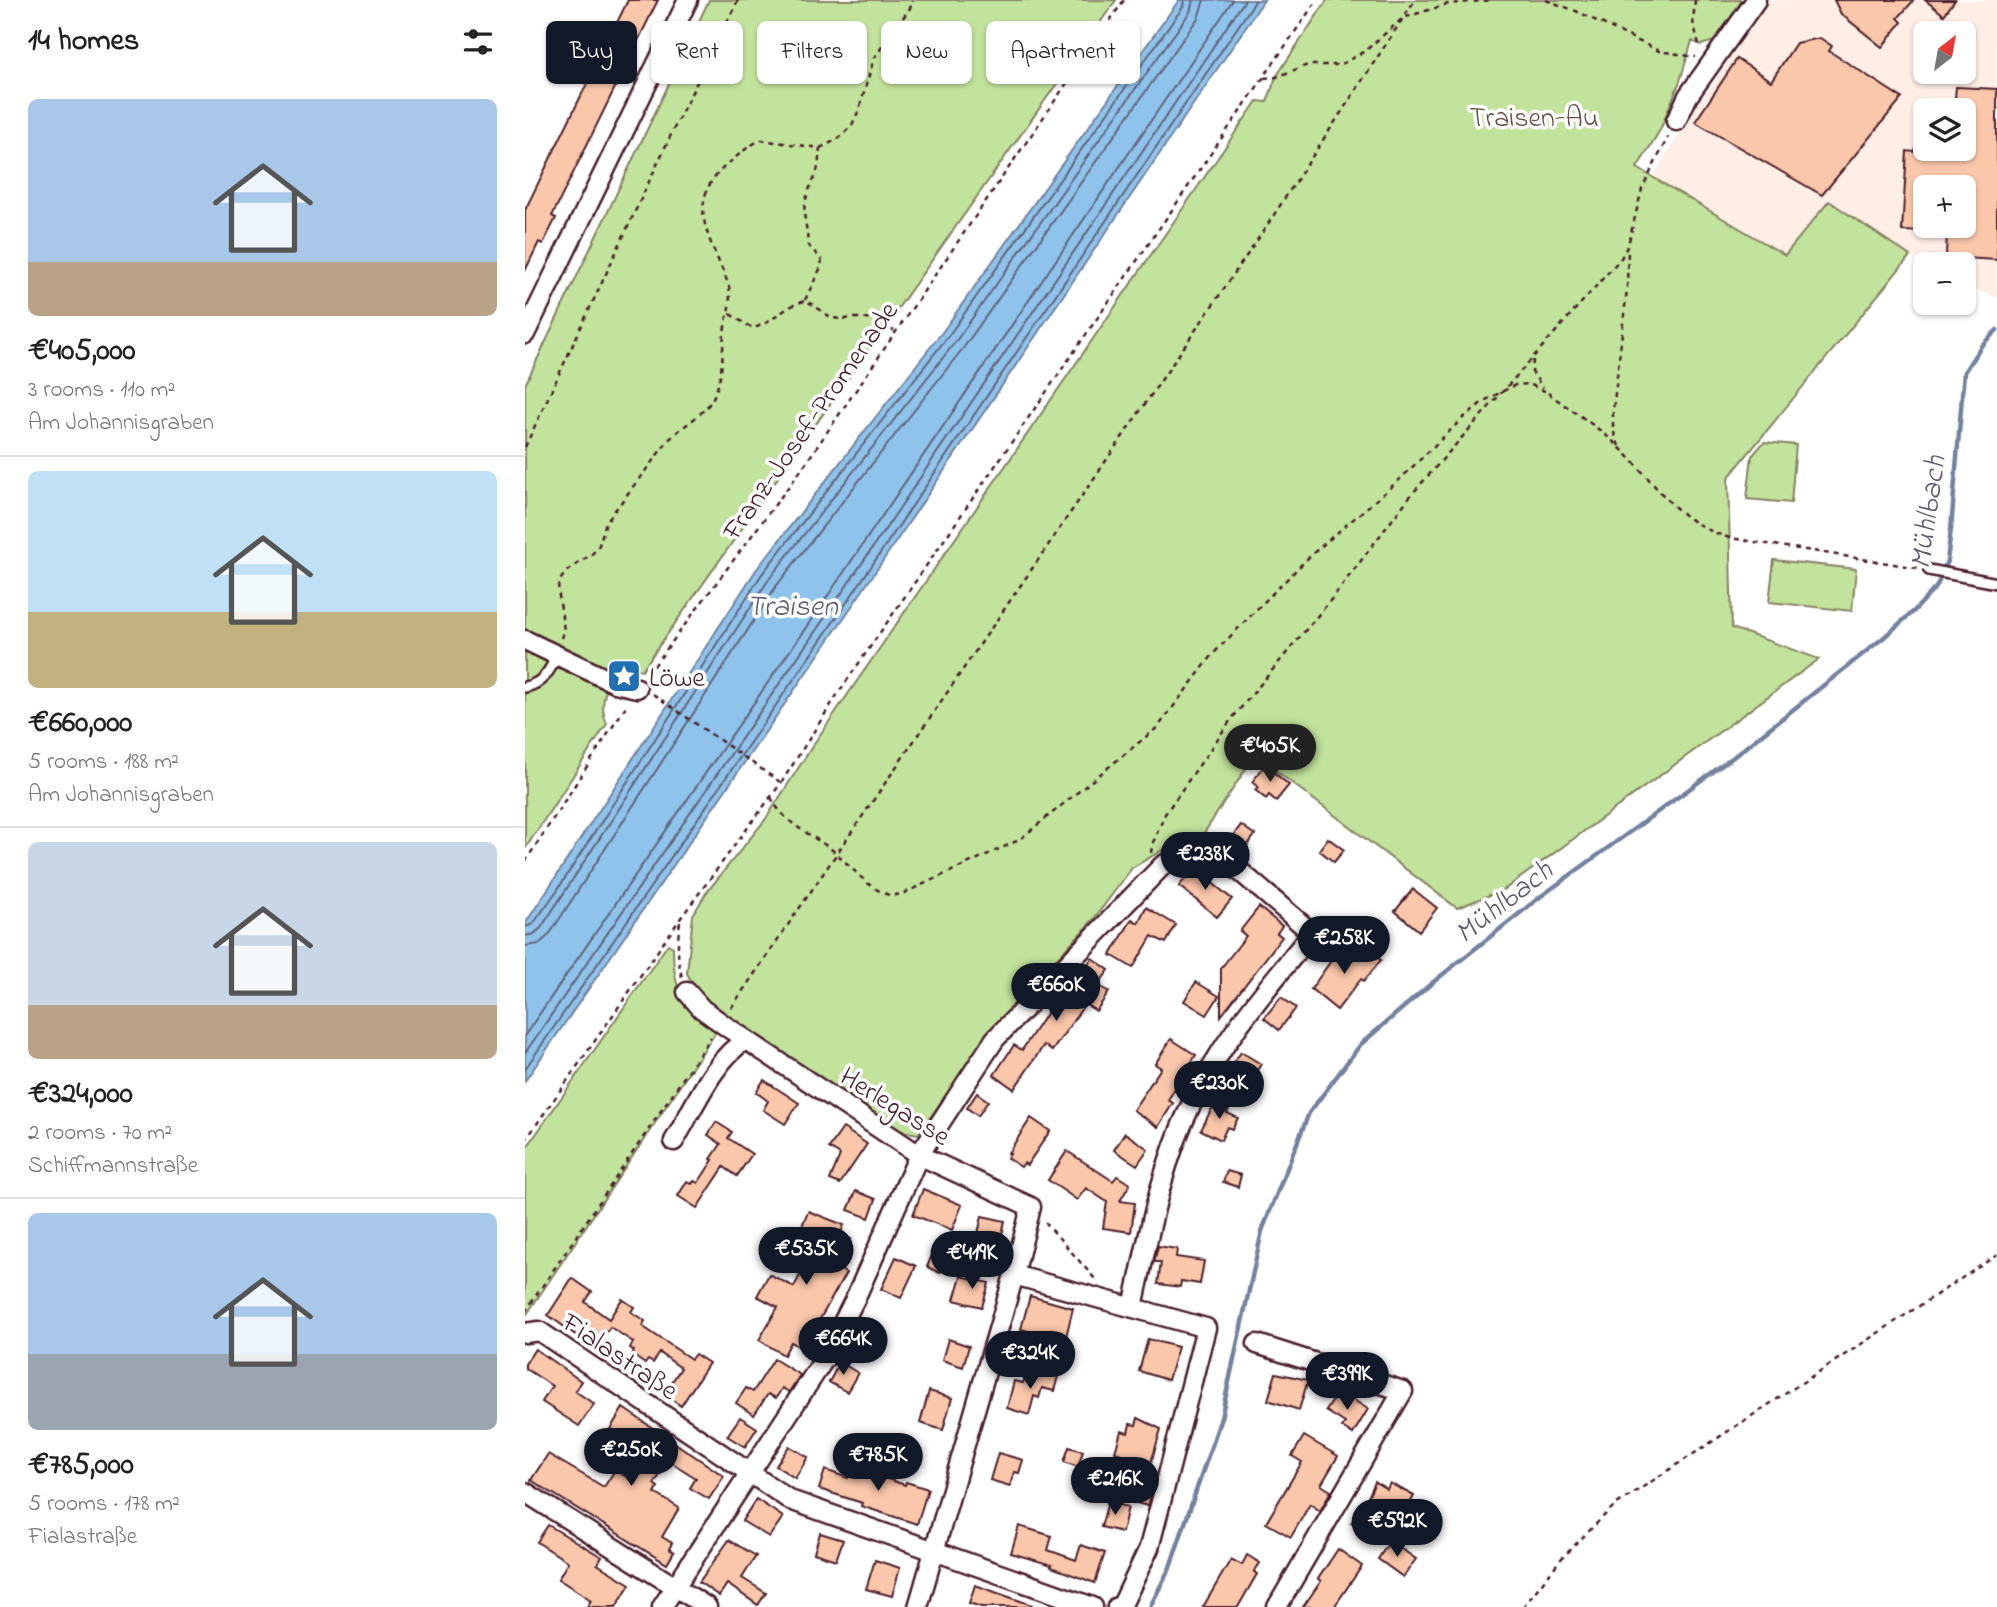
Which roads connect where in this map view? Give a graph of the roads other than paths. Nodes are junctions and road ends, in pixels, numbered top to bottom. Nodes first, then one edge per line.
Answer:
1 (688, 0) edge
2 (1756, 0) edge
3 (1676, 121) road end
4 (525, 334) edge
5 (1931, 570) road end
6 (1997, 583) edge
7 (525, 640) edge
8 (557, 655) junction
9 (525, 687) edge
10 (643, 690) road end
11 (687, 992) road end
12 (746, 1040) junction
13 (674, 1141) dead end
14 (919, 1154) junction
15 (1014, 1275) junction
16 (1133, 1307) junction
17 (532, 1332) edge
18 (1257, 1344) dead end
19 (750, 1474) junction
20 (525, 1492) edge
21 (936, 1549) junction
22 (676, 1587) junction
23 (662, 1607) edge
24 (707, 1607) edge
25 (918, 1607) edge
26 (1093, 1607) edge
27 (1117, 1607) edge
28 (1277, 1607) edge

1 - 4 street
2 - 3 street
5 - 6 lane
7 - 8 street
8 - 9 lane
8 - 10 street
11 - 12 street, Herlegasse
12 - 13 street
12 - 14 street, Herlegasse
14 - 15 street, Herlegasse
14 - 16 street
14 - 19 street
15 - 16 street
15 - 21 street
16 - 27 street
17 - 19 street, Fialastraße
18 - 28 street
19 - 21 street, Fialastraße
19 - 22 street
20 - 22 street
21 - 25 street
21 - 26 street, Fialastraße
22 - 23 street
22 - 24 street

